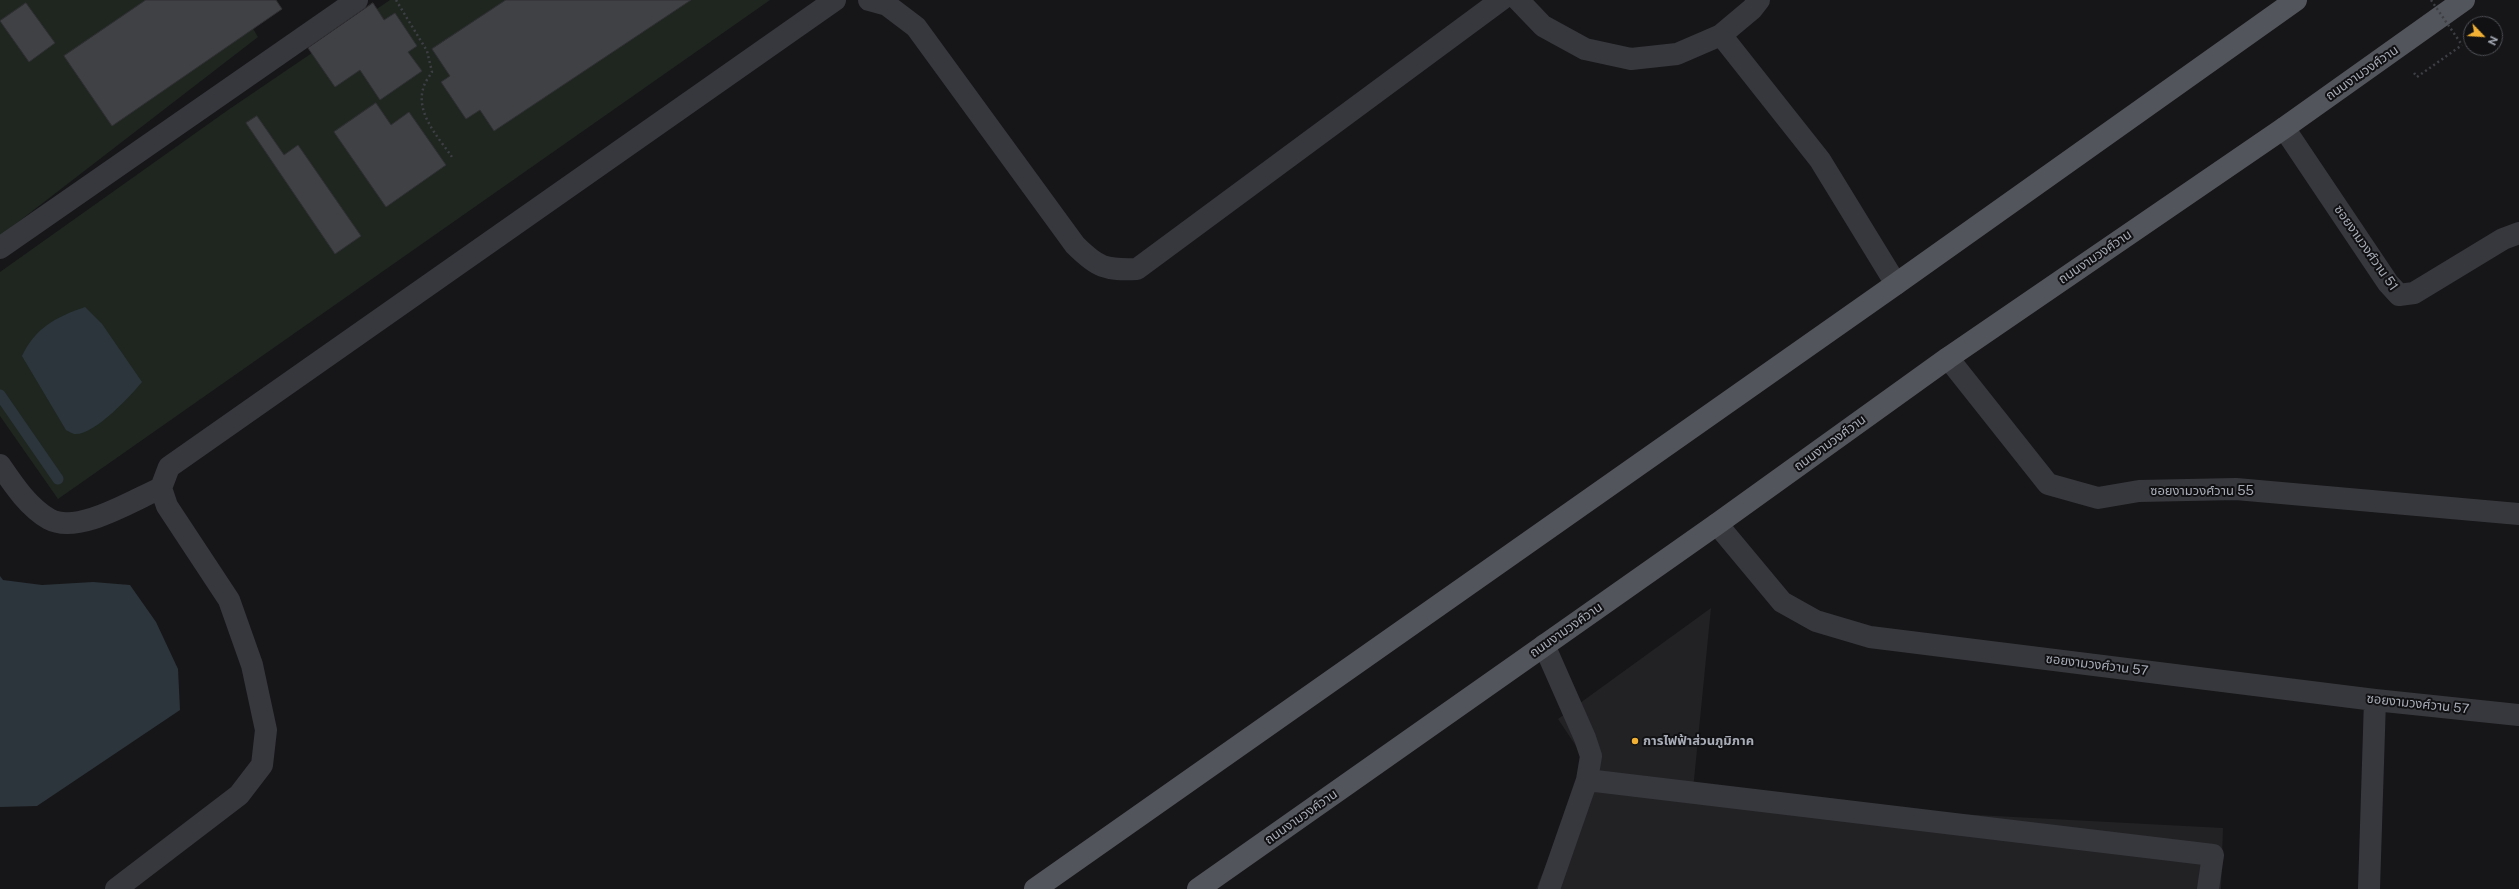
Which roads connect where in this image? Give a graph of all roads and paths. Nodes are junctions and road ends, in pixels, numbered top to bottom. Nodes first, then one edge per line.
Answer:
1 (357, 0) edge
2 (396, 0) edge
3 (835, 0) edge
4 (869, 0) edge
5 (1501, 0) edge
6 (1518, 0) edge
7 (1759, 0) edge
8 (2296, 0) edge
9 (2431, 0) edge
10 (2464, 0) edge
11 (1721, 36) junction
12 (2417, 77) dead end
13 (2284, 128) junction
14 (452, 157) dead end
15 (2519, 233) edge
16 (0, 248) edge
17 (1896, 284) junction
18 (1948, 358) junction
19 (0, 465) edge
20 (161, 488) junction
21 (2519, 514) edge
22 (1717, 524) junction
23 (1544, 645) junction
24 (2374, 700) junction
25 (2519, 714) edge
26 (1587, 780) junction
27 (116, 889) edge
28 (1035, 889) edge
29 (1198, 889) edge
30 (1549, 889) edge
31 (2208, 889) edge
32 (2370, 889) edge

1 - 16 street
2 - 14 path
3 - 20 street
4 - 5 street
6 - 11 street
7 - 11 street
8 - 17 main road
9 - 12 path, bridge
10 - 13 main road, ถนนงามวงศ์วาน
11 - 17 street
13 - 15 street, ซอยงามวงศ์วาน 51
13 - 18 main road, ถนนงามวงศ์วาน
17 - 28 main road
18 - 21 street, ซอยงามวงศ์วาน 55
18 - 22 main road, ถนนงามวงศ์วาน
19 - 20 street
20 - 27 street
22 - 23 main road, ถนนงามวงศ์วาน
22 - 24 street, ซอยงามวงศ์วาน 57
23 - 26 street
23 - 29 main road, ถนนงามวงศ์วาน
24 - 25 street, ซอยงามวงศ์วาน 57
24 - 32 street
26 - 30 street
26 - 31 street

